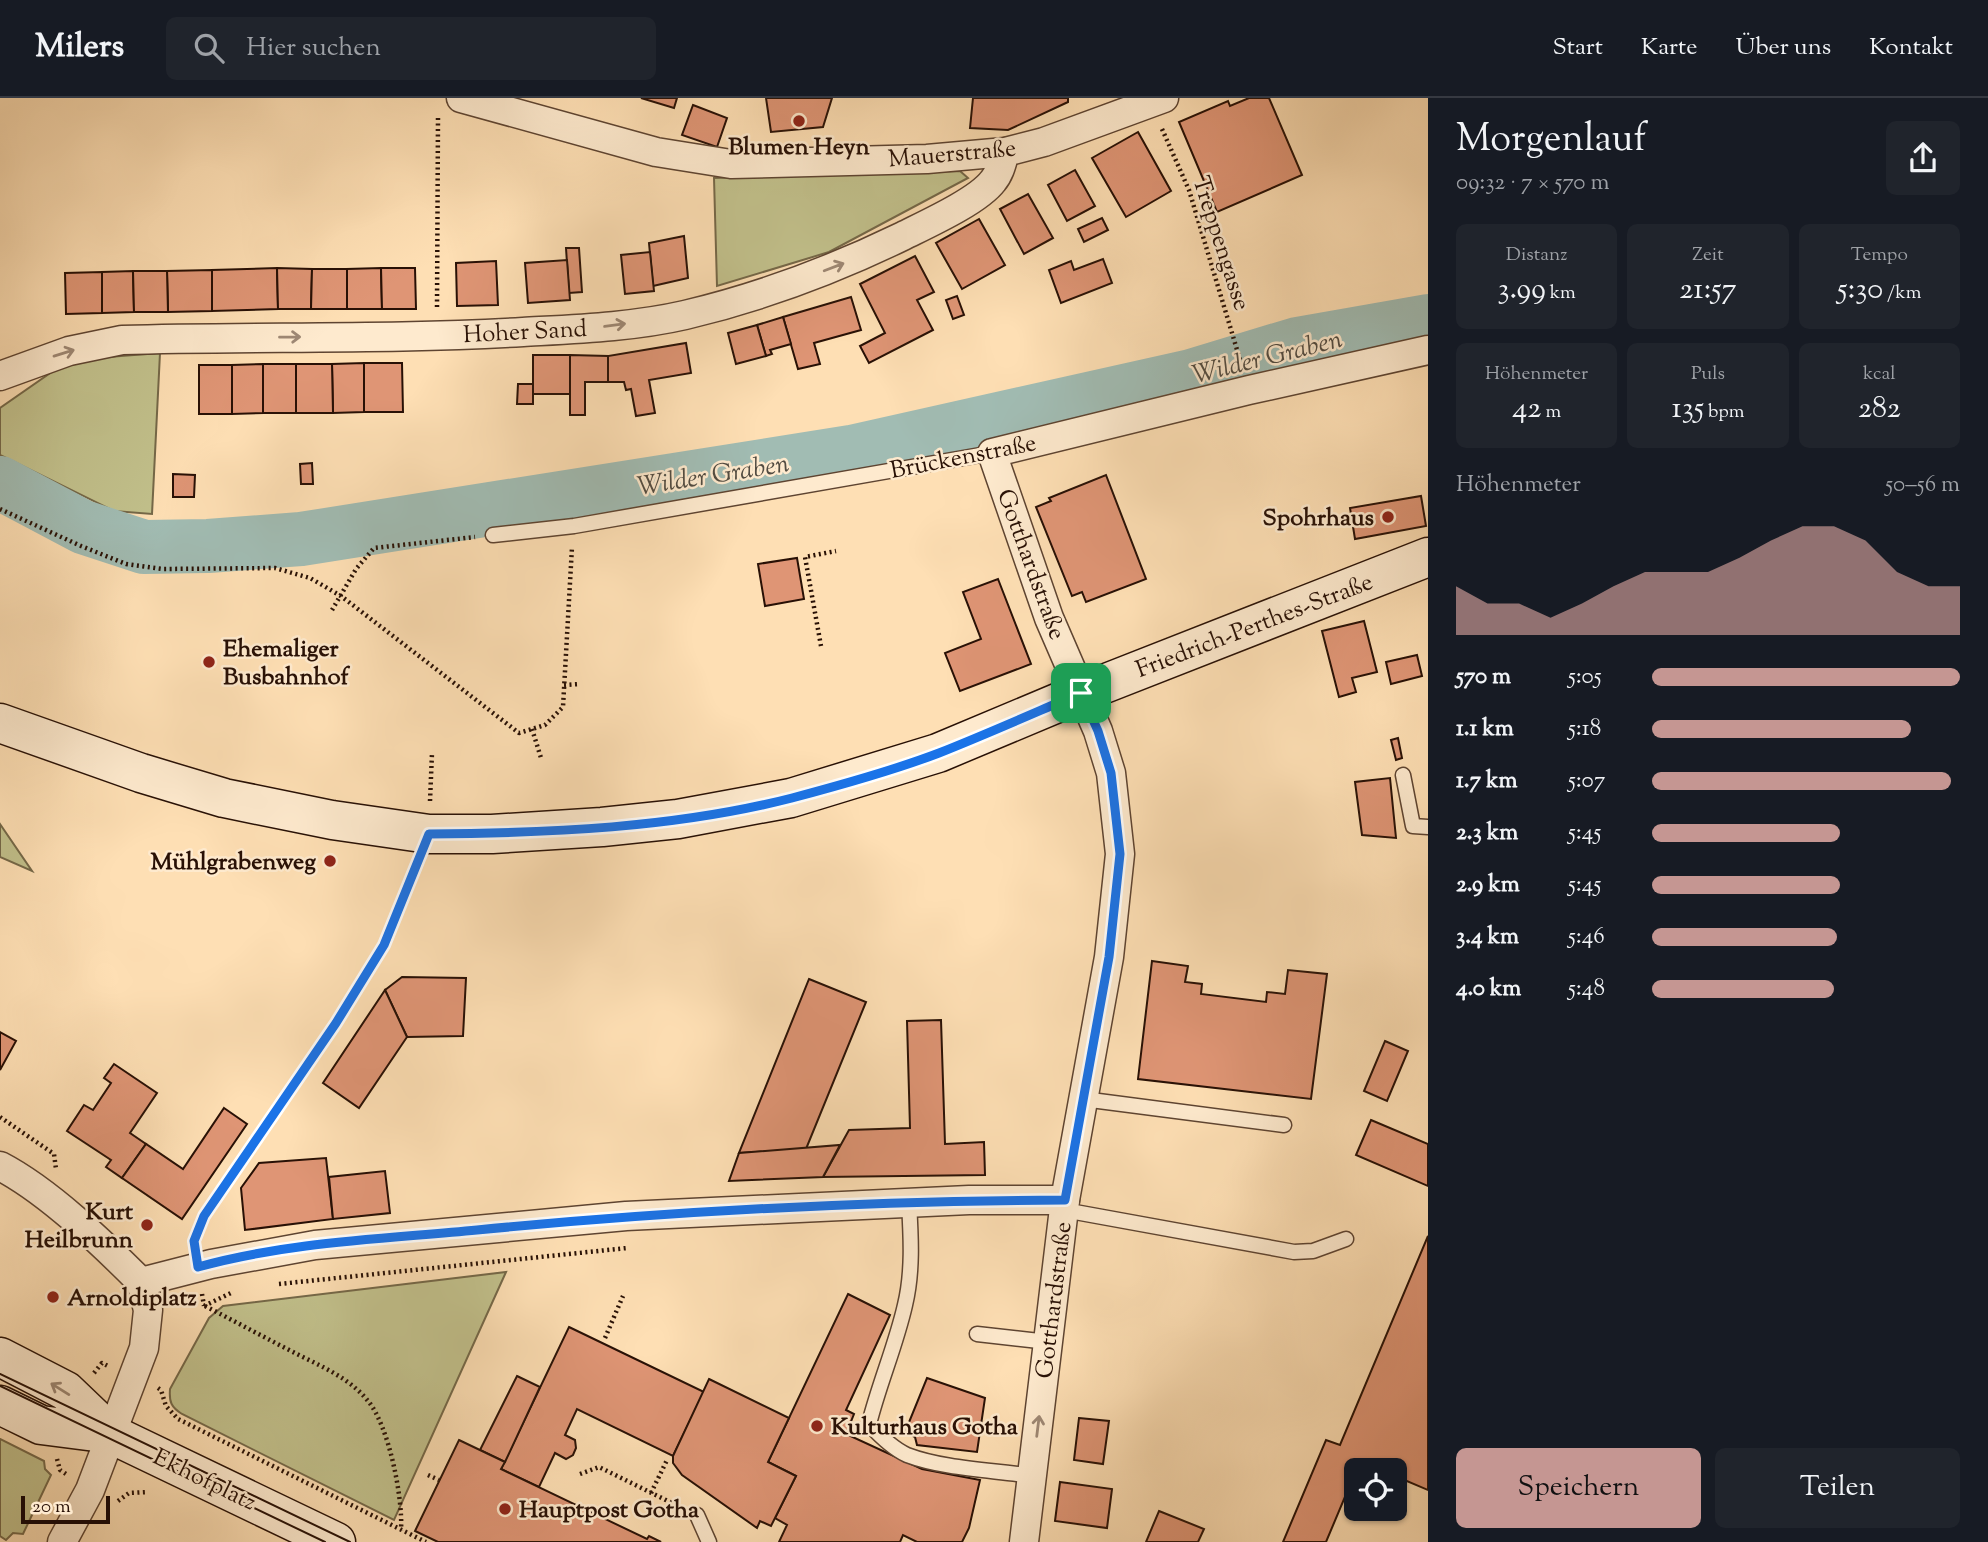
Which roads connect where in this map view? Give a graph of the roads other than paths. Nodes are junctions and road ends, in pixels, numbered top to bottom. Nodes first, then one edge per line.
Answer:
1 (461, 98) edge
2 (1156, 106) edge
3 (1005, 152) junction
4 (1428, 350) edge
5 (0, 376) edge
6 (992, 453) junction
7 (493, 535) road end
8 (1428, 557) edge
9 (1081, 693) junction
10 (0, 723) edge
11 (1403, 775) dead end
12 (1428, 827) edge
13 (1083, 1100) junction
14 (1284, 1125) dead end
15 (0, 1166) edge
16 (909, 1203) junction
17 (1064, 1205) junction
18 (1346, 1239) dead end
19 (141, 1282) junction
20 (977, 1334) dead end
21 (1048, 1342) junction
22 (0, 1357) edge
23 (0, 1405) edge
24 (111, 1434) junction
25 (1032, 1476) junction
26 (697, 1515) road end
27 (62, 1542) edge
28 (336, 1542) edge
29 (709, 1542) edge
30 (1024, 1542) edge

1 - 3 street, Mauerstraße
2 - 3 street, Mauerstraße
5 -> 3 street, Hoher Sand
4 - 6 street, Brückenstraße
6 - 7 lane, Brückenstraße
6 - 9 street, Gotthardstraße
8 - 9 street, Friedrich-Perthes-Straße
9 - 10 street
9 - 13 street, Gotthardstraße
11 - 12 lane
13 - 14 lane
13 - 17 street, Gotthardstraße
15 - 19 street
16 - 17 street
16 - 19 street
16 - 25 lane
17 - 18 lane
17 - 21 street, Gotthardstraße
19 - 24 street
20 - 21 lane
25 -> 21 street, Gotthardstraße
24 -> 22 street
23 - 24 street
24 - 27 street
24 - 28 street, Ekhofplatz
25 - 30 street, Gotthardstraße
26 - 29 lane

